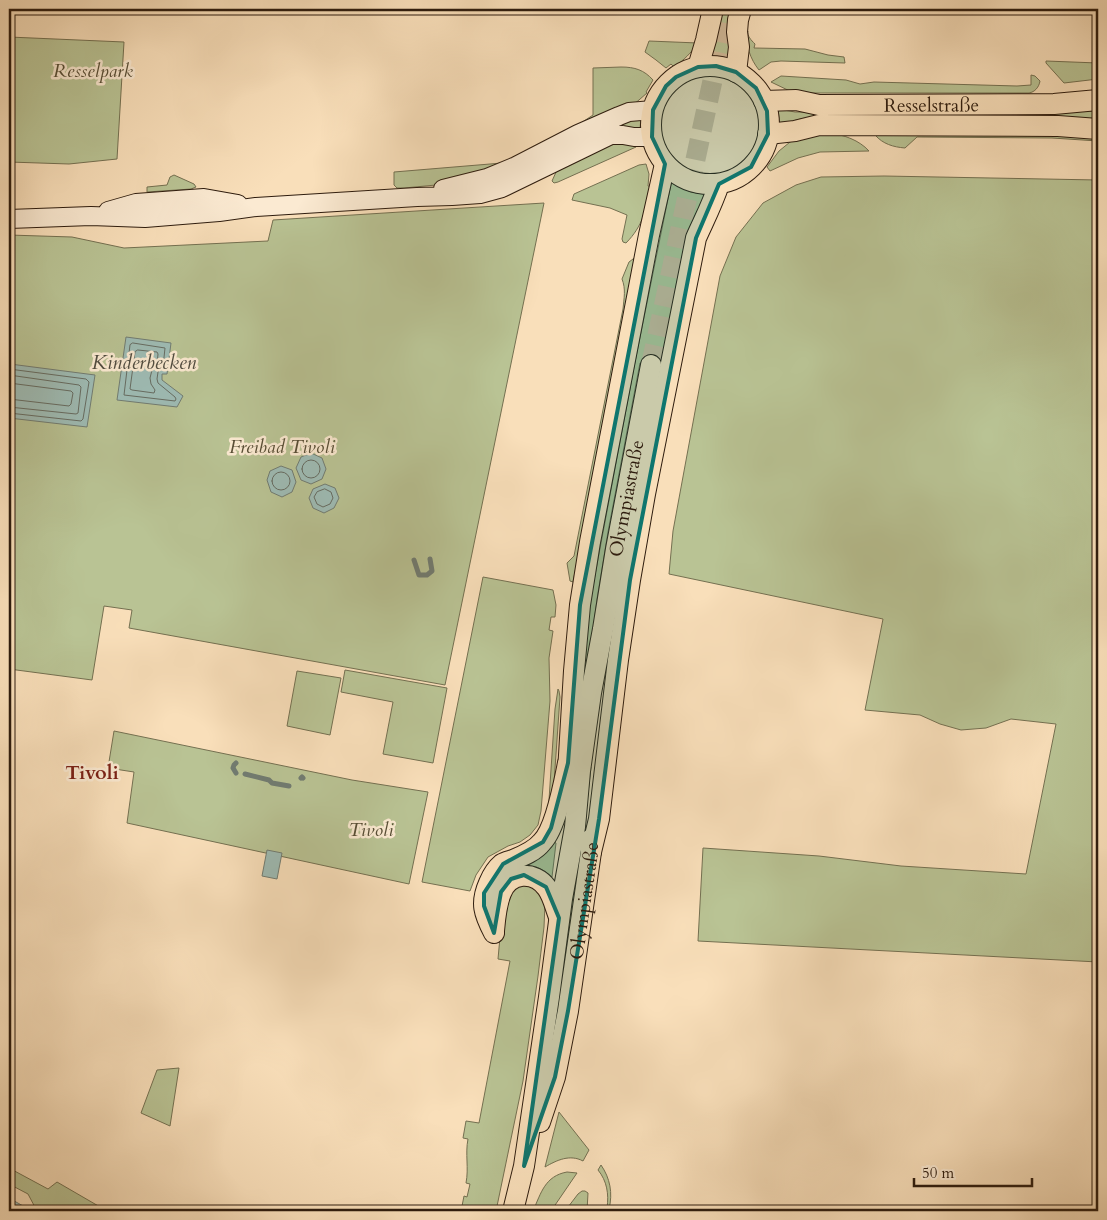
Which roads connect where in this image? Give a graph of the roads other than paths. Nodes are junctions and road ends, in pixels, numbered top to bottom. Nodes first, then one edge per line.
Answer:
1 (713, 9) edge
2 (741, 9) edge
3 (698, 67) junction
4 (736, 72) junction
5 (1098, 100) edge
6 (764, 101) junction
7 (653, 110) junction
8 (1098, 129) edge
9 (768, 134) junction
10 (652, 137) junction
11 (665, 164) junction
12 (719, 184) junction
13 (416, 197) junction
14 (9, 219) edge
15 (651, 365) tunnel mouth
16 (603, 629) junction
17 (568, 763) junction
18 (592, 852) junction
19 (561, 909) junction
20 (524, 1166) junction
21 (513, 1211) edge

1 - 3 main road
2 - 4 main road
3 - 4 main road
3 - 7 main road
4 - 6 main road
5 - 6 main road, Resselstraße
6 - 9 main road
7 - 10 main road
7 - 13 street
8 - 9 main road, Resselstraße
9 - 12 main road
10 - 11 main road
10 - 13 street
11 - 12 main road
11 - 17 main road
12 - 18 main road
13 - 14 street
15 - 16 main road, Olympiastraße
16 - 18 main road, Olympiastraße
16 - 19 main road, Olympiastraße
17 - 19 main road
17 - 19 main road
18 - 20 main road, Olympiastraße
19 - 20 main road, Olympiastraße
20 - 21 main road, Olympiastraße

